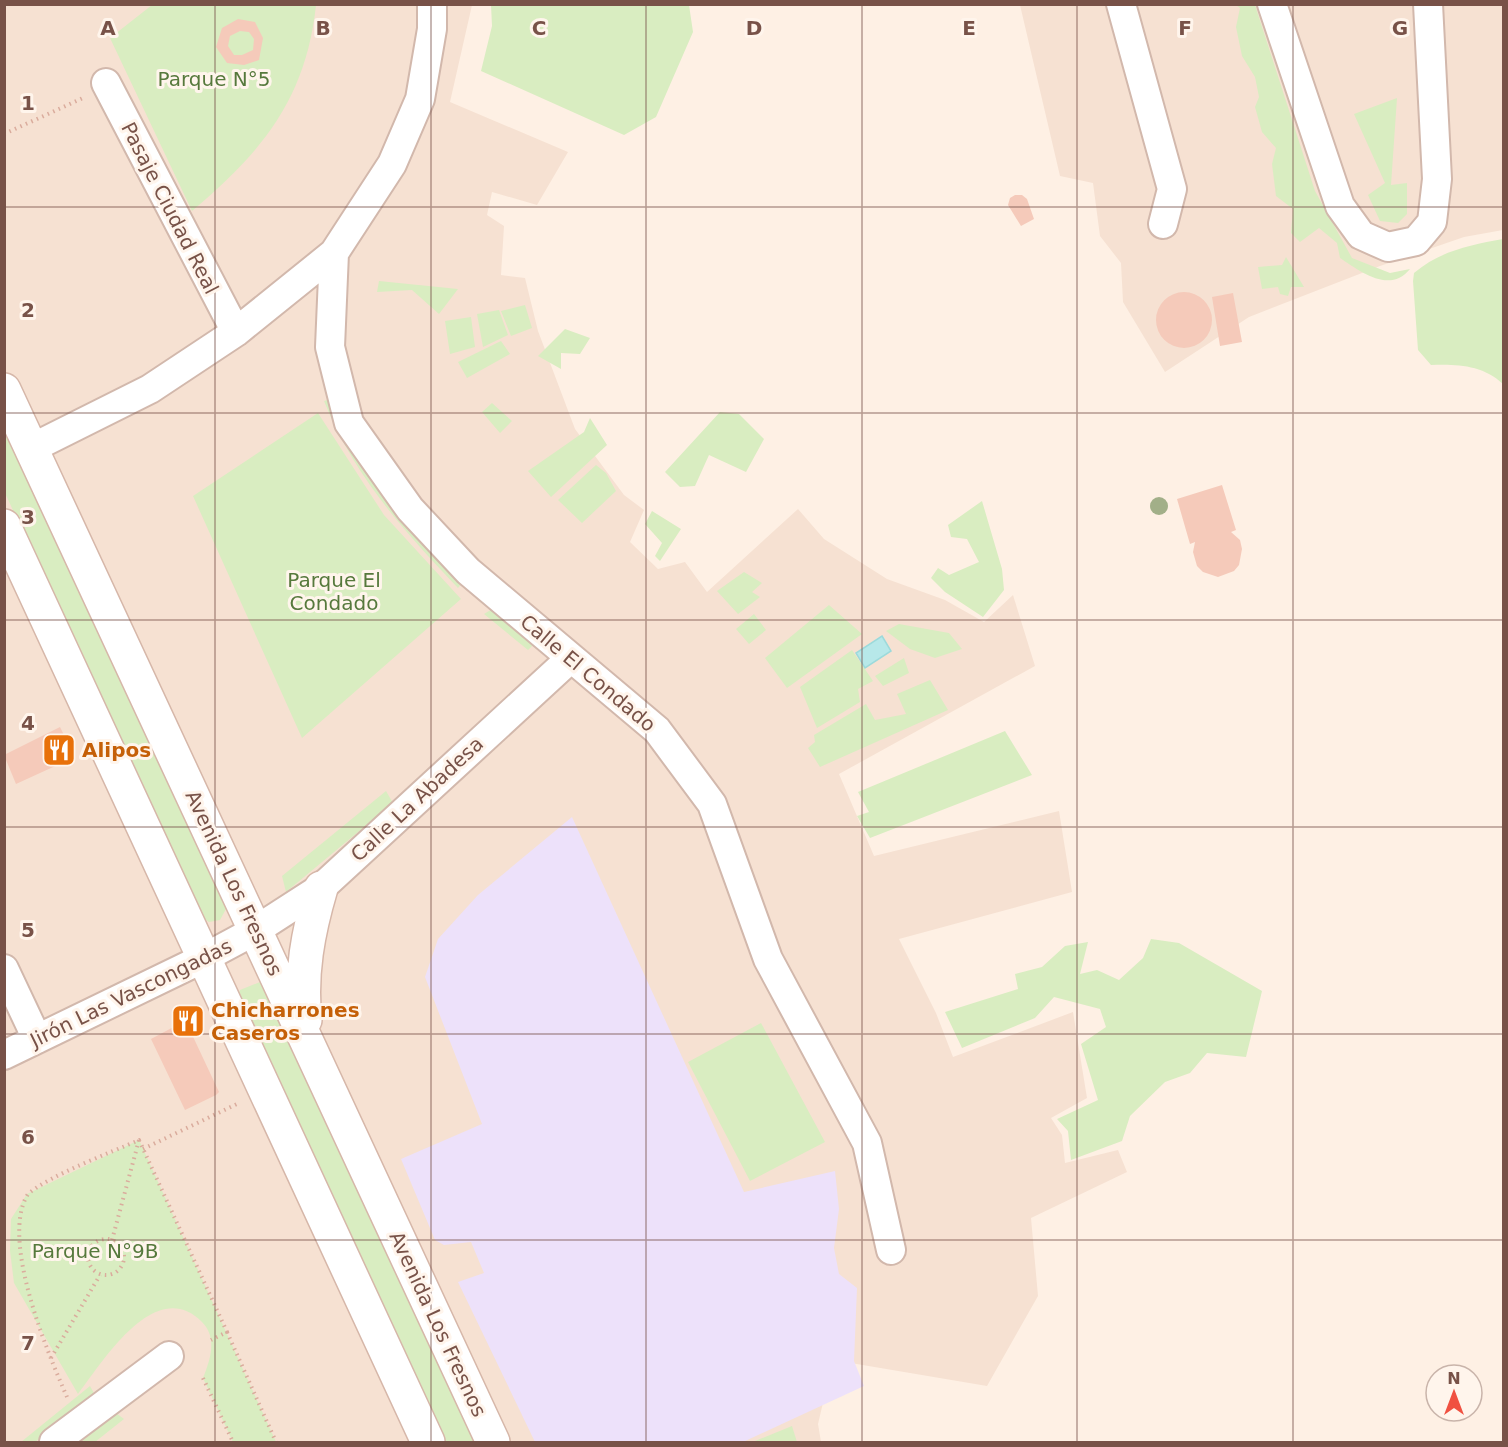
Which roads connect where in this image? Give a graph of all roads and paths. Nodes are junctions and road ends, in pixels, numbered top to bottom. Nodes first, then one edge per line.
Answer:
1 (432, 4) edge
2 (1121, 4) edge
3 (1272, 4) edge
4 (1428, 4) edge
5 (98, 89) joint
6 (4, 134) edge
7 (1163, 224) dead end
8 (334, 253) junction
9 (236, 332) junction
10 (4, 390) edge
11 (32, 448) junction
12 (4, 526) edge
13 (571, 657) junction
14 (321, 888) junction
15 (256, 930) junction
16 (204, 958) junction
17 (4, 969) edge
18 (37, 1039) junction
19 (308, 1046) junction
20 (4, 1055) edge
21 (238, 1103) dead end
22 (139, 1140) junction
23 (143, 1149) junction
24 (16, 1210) dead end
25 (112, 1240) junction
26 (891, 1250) dead end
27 (100, 1275) junction
28 (25, 1304) dead end
29 (226, 1332) junction
30 (211, 1340) dead end
31 (168, 1356) dead end
32 (50, 1359) junction
33 (203, 1378) dead end
34 (70, 1402) dead end
35 (54, 1443) edge
36 (233, 1443) edge
37 (276, 1443) edge
38 (428, 1443) edge
39 (493, 1443) edge

1 - 8 street
2 - 7 street
3 - 4 street
5 - 6 path
5 - 9 street, Pasaje Ciudad Real
8 - 9 street
8 - 13 street, Calle El Condado
9 - 11 street
10 - 11 main road, Avenida Los Fresnos
11 - 15 main road, Avenida Los Fresnos
12 - 16 main road
13 - 14 street, Calle La Abadesa
13 - 26 street, Calle El Condado
14 - 15 street, Calle La Abadesa
14 - 19 main road
15 - 16 street, Jirón Las Vascongadas
15 - 19 main road, Avenida Los Fresnos
16 - 18 street, Jirón Las Vascongadas
16 - 38 main road
17 - 18 street
18 - 20 street, Jirón Las Vascongadas
19 - 39 main road, Avenida Los Fresnos
21 - 23 path
22 - 23 path
22 - 24 path
22 - 25 path
23 - 29 path
25 - 27 path
25 - 27 path
27 - 32 path
28 - 32 path
29 - 30 path
29 - 37 path
31 - 35 street
32 - 34 path
33 - 36 path

